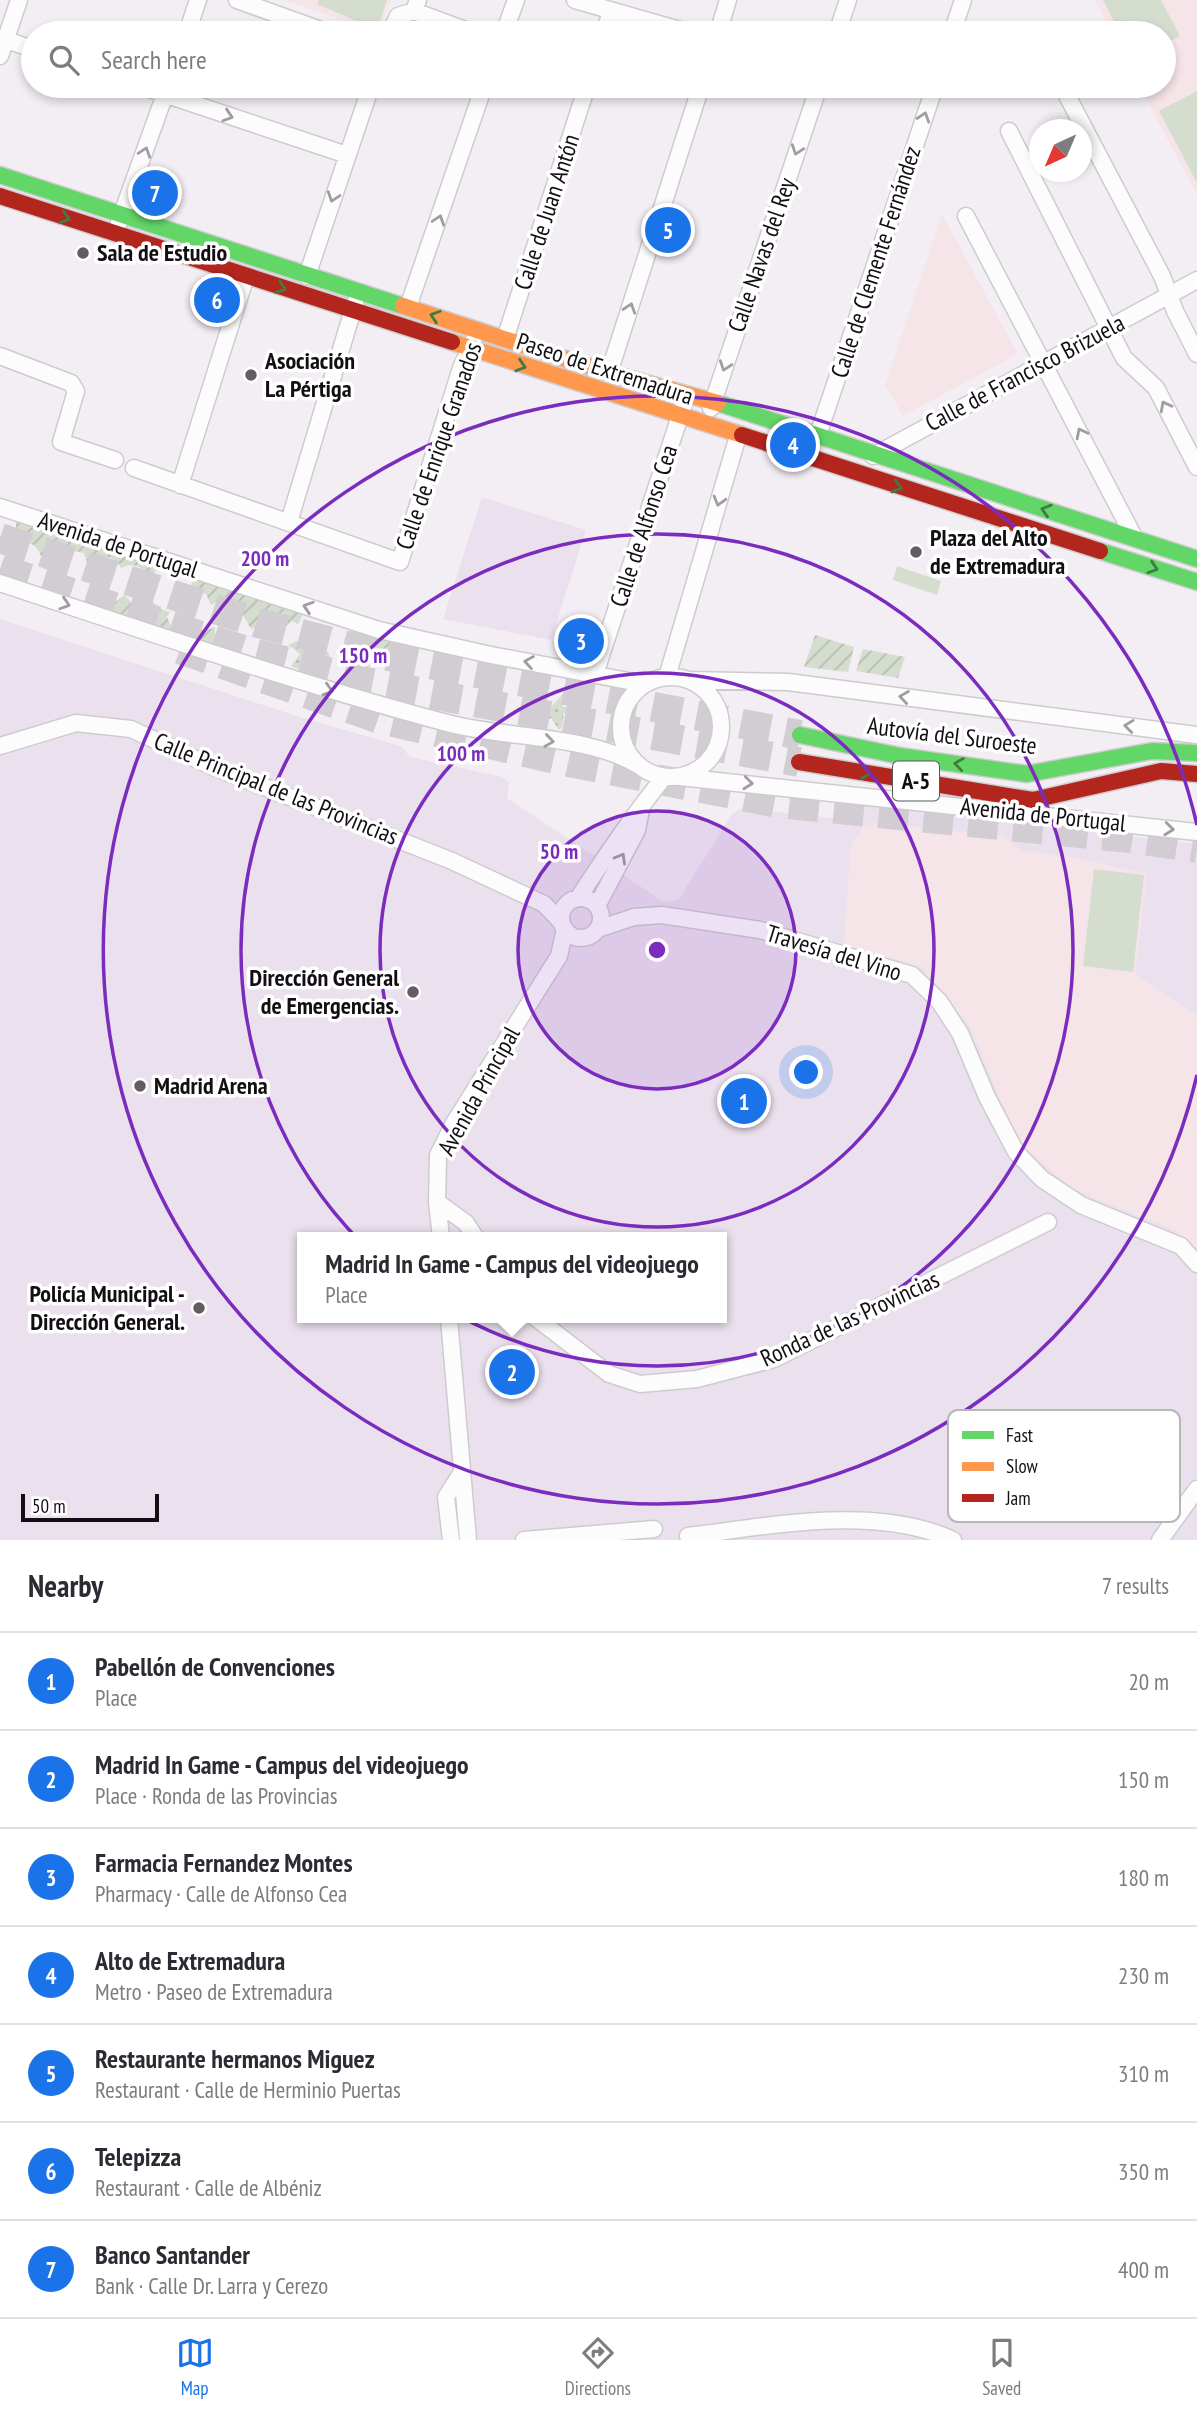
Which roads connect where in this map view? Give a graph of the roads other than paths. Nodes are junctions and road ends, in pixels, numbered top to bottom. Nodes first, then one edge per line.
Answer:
1 (19, 0) edge
2 (198, 0) edge
3 (237, 0) edge
4 (516, 0) edge
5 (575, 0) edge
6 (728, 0) edge
7 (848, 0) edge
8 (963, 0) edge
9 (416, 6) edge
10 (611, 12) junction
11 (191, 21) edge
12 (296, 21) edge
13 (396, 21) edge
14 (448, 21) edge
15 (508, 21) edge
16 (608, 21) edge
17 (645, 21) edge
18 (722, 21) edge
19 (841, 21) edge
20 (956, 21) edge
21 (6, 40) junction
22 (21, 45) edge
23 (0, 57) edge
24 (164, 98) edge
25 (189, 98) edge
26 (367, 98) edge
27 (480, 98) edge
28 (583, 98) edge
29 (697, 98) edge
30 (813, 98) edge
31 (931, 98) edge
32 (1068, 98) edge
33 (1009, 131) dead end
34 (347, 155) junction
35 (0, 175) edge
36 (0, 196) edge
37 (122, 216) junction
38 (966, 216) dead end
39 (112, 233) junction
40 (246, 275) junction
41 (307, 276) junction
42 (1197, 280) edge
43 (358, 292) junction
44 (1170, 295) junction
45 (408, 307) junction
46 (353, 311) junction
47 (1110, 328) junction
48 (480, 330) junction
49 (505, 339) junction
50 (468, 349) junction
51 (1197, 354) edge
52 (0, 356) edge
53 (1044, 363) junction
54 (609, 373) junction
55 (687, 394) junction
56 (713, 403) junction
57 (680, 418) junction
58 (704, 425) junction
59 (738, 436) junction
60 (817, 438) junction
61 (874, 456) junction
62 (115, 460) dead end
63 (1197, 467) edge
64 (134, 468) dead end
65 (867, 478) junction
66 (180, 485) junction
67 (0, 507) edge
68 (289, 522) junction
69 (1134, 537) junction
70 (1096, 549) junction
71 (1197, 559) edge
72 (1197, 582) edge
73 (0, 583) edge
74 (1197, 597) edge
75 (595, 674) junction
76 (667, 677) junction
77 (689, 680) junction
78 (644, 684) junction
79 (800, 735) tunnel mouth
80 (1197, 735) edge
81 (0, 746) edge
82 (1197, 753) edge
83 (799, 762) tunnel mouth
84 (643, 769) junction
85 (1197, 774) edge
86 (672, 777) junction
87 (644, 804) junction
88 (1197, 832) edge
89 (573, 901) junction
90 (544, 904) junction
91 (599, 908) junction
92 (634, 917) junction
93 (563, 926) junction
94 (598, 929) junction
95 (582, 938) junction
96 (559, 956) junction
97 (437, 1202) junction
98 (1048, 1222) dead end
99 (440, 1232) edge
100 (472, 1232) edge
101 (1197, 1264) edge
102 (449, 1323) edge
103 (543, 1323) edge
104 (462, 1472) junction
105 (1197, 1489) edge
106 (1180, 1512) edge
107 (1173, 1522) edge
108 (654, 1529) dead end
109 (688, 1536) dead end
110 (451, 1540) edge
111 (468, 1540) edge
112 (523, 1540) edge
113 (953, 1540) edge
114 (1160, 1540) edge

1 - 21 street
2 - 11 street
3 - 12 street
4 - 15 street
5 - 10 street
6 - 18 street
7 - 19 street
8 - 20 street
9 - 13 street
9 - 14 street
10 - 16 street
10 - 17 street
21 - 22 street
21 - 23 street
37 -> 24 street
25 -> 34 street
26 - 34 street
45 -> 27 street
28 - 49 street, Calle de Juan Antón
54 -> 29 street
30 -> 56 street, Calle Navas del Rey
60 -> 31 street, Calle de Clemente Fernández
32 - 44 street
33 - 47 street
34 -> 41 street
35 - 37 main road, Paseo de Extremadura
36 -> 39 main road, Paseo de Extremadura
37 - 39 street
37 - 41 main road, Paseo de Extremadura
38 - 53 street
39 - 40 main road, Paseo de Extremadura
40 -> 46 main road, Paseo de Extremadura
40 - 66 street
41 - 43 main road, Paseo de Extremadura
42 - 44 street, Calle de Francisco Brizuela
43 - 45 main road, Paseo de Extremadura
43 - 46 street
44 - 47 street, Calle de Francisco Brizuela
44 - 51 street
48 -> 45 main road, Paseo de Extremadura
46 - 50 main road, Paseo de Extremadura
46 - 68 street
47 - 53 street, Calle de Francisco Brizuela
63 -> 47 street
48 - 49 main road, Paseo de Extremadura
48 - 50 street, Calle de Enrique Granados
49 - 54 main road, Paseo de Extremadura
50 -> 57 main road, Paseo de Extremadura
50 - 68 street, Calle de Enrique Granados
52 - 62 street
53 - 61 street, Calle de Francisco Brizuela
69 -> 53 street
54 - 55 main road, Paseo de Extremadura
55 - 56 main road, Paseo de Extremadura
55 - 57 street, Calle de Alfonso Cea
56 - 58 street, Calle Navas del Rey
56 - 60 main road, Paseo de Extremadura
57 - 58 main road, Paseo de Extremadura
57 - 75 street, Calle de Alfonso Cea
58 - 59 main road, Paseo de Extremadura
59 - 65 main road, Paseo de Extremadura
59 -> 76 street
60 - 61 main road, Paseo de Extremadura
61 - 65 street
69 -> 61 main road, Paseo de Extremadura
64 - 66 street
65 -> 70 main road, Paseo de Extremadura
66 - 68 street
75 -> 67 street, Avenida de Portugal
69 - 71 main road, Paseo de Extremadura
70 -> 72 main road, Paseo de Extremadura
70 - 74 main road
73 -> 84 street, Avenida de Portugal
75 - 78 street, Avenida de Portugal
76 - 77 street, Avenida de Portugal
76 - 78 street, Avenida de Portugal
80 -> 77 street, Avenida de Portugal
77 - 86 street
78 - 84 street
82 -> 79 main road, Autovía del Suroeste / A-5
81 - 90 street, Calle Principal de las Provincias
83 -> 85 main road, Autovía del Suroeste / A-5
84 - 86 street, Avenida de Portugal
84 - 87 street
86 - 87 street
86 -> 88 street, Avenida de Portugal
87 - 89 street
91 -> 87 street
89 - 90 street, Calle Principal de las Provincias
89 - 91 street
89 - 93 street
90 - 93 street, Calle Principal de las Provincias
91 - 92 street, Travesía del Vino
91 - 94 street
92 - 94 street, Travesía del Vino
92 - 101 street, Travesía del Vino
93 - 95 street
93 - 96 street, Avenida Principal
94 - 95 street
95 - 96 street, Avenida Principal
96 - 97 street, Avenida Principal
97 - 99 street, Avenida Principal
97 - 100 street
98 - 103 street, Ronda de las Provincias
102 - 104 street
104 - 110 street
104 - 111 street
105 - 106 street
107 - 114 street
108 - 112 street
109 - 113 street

